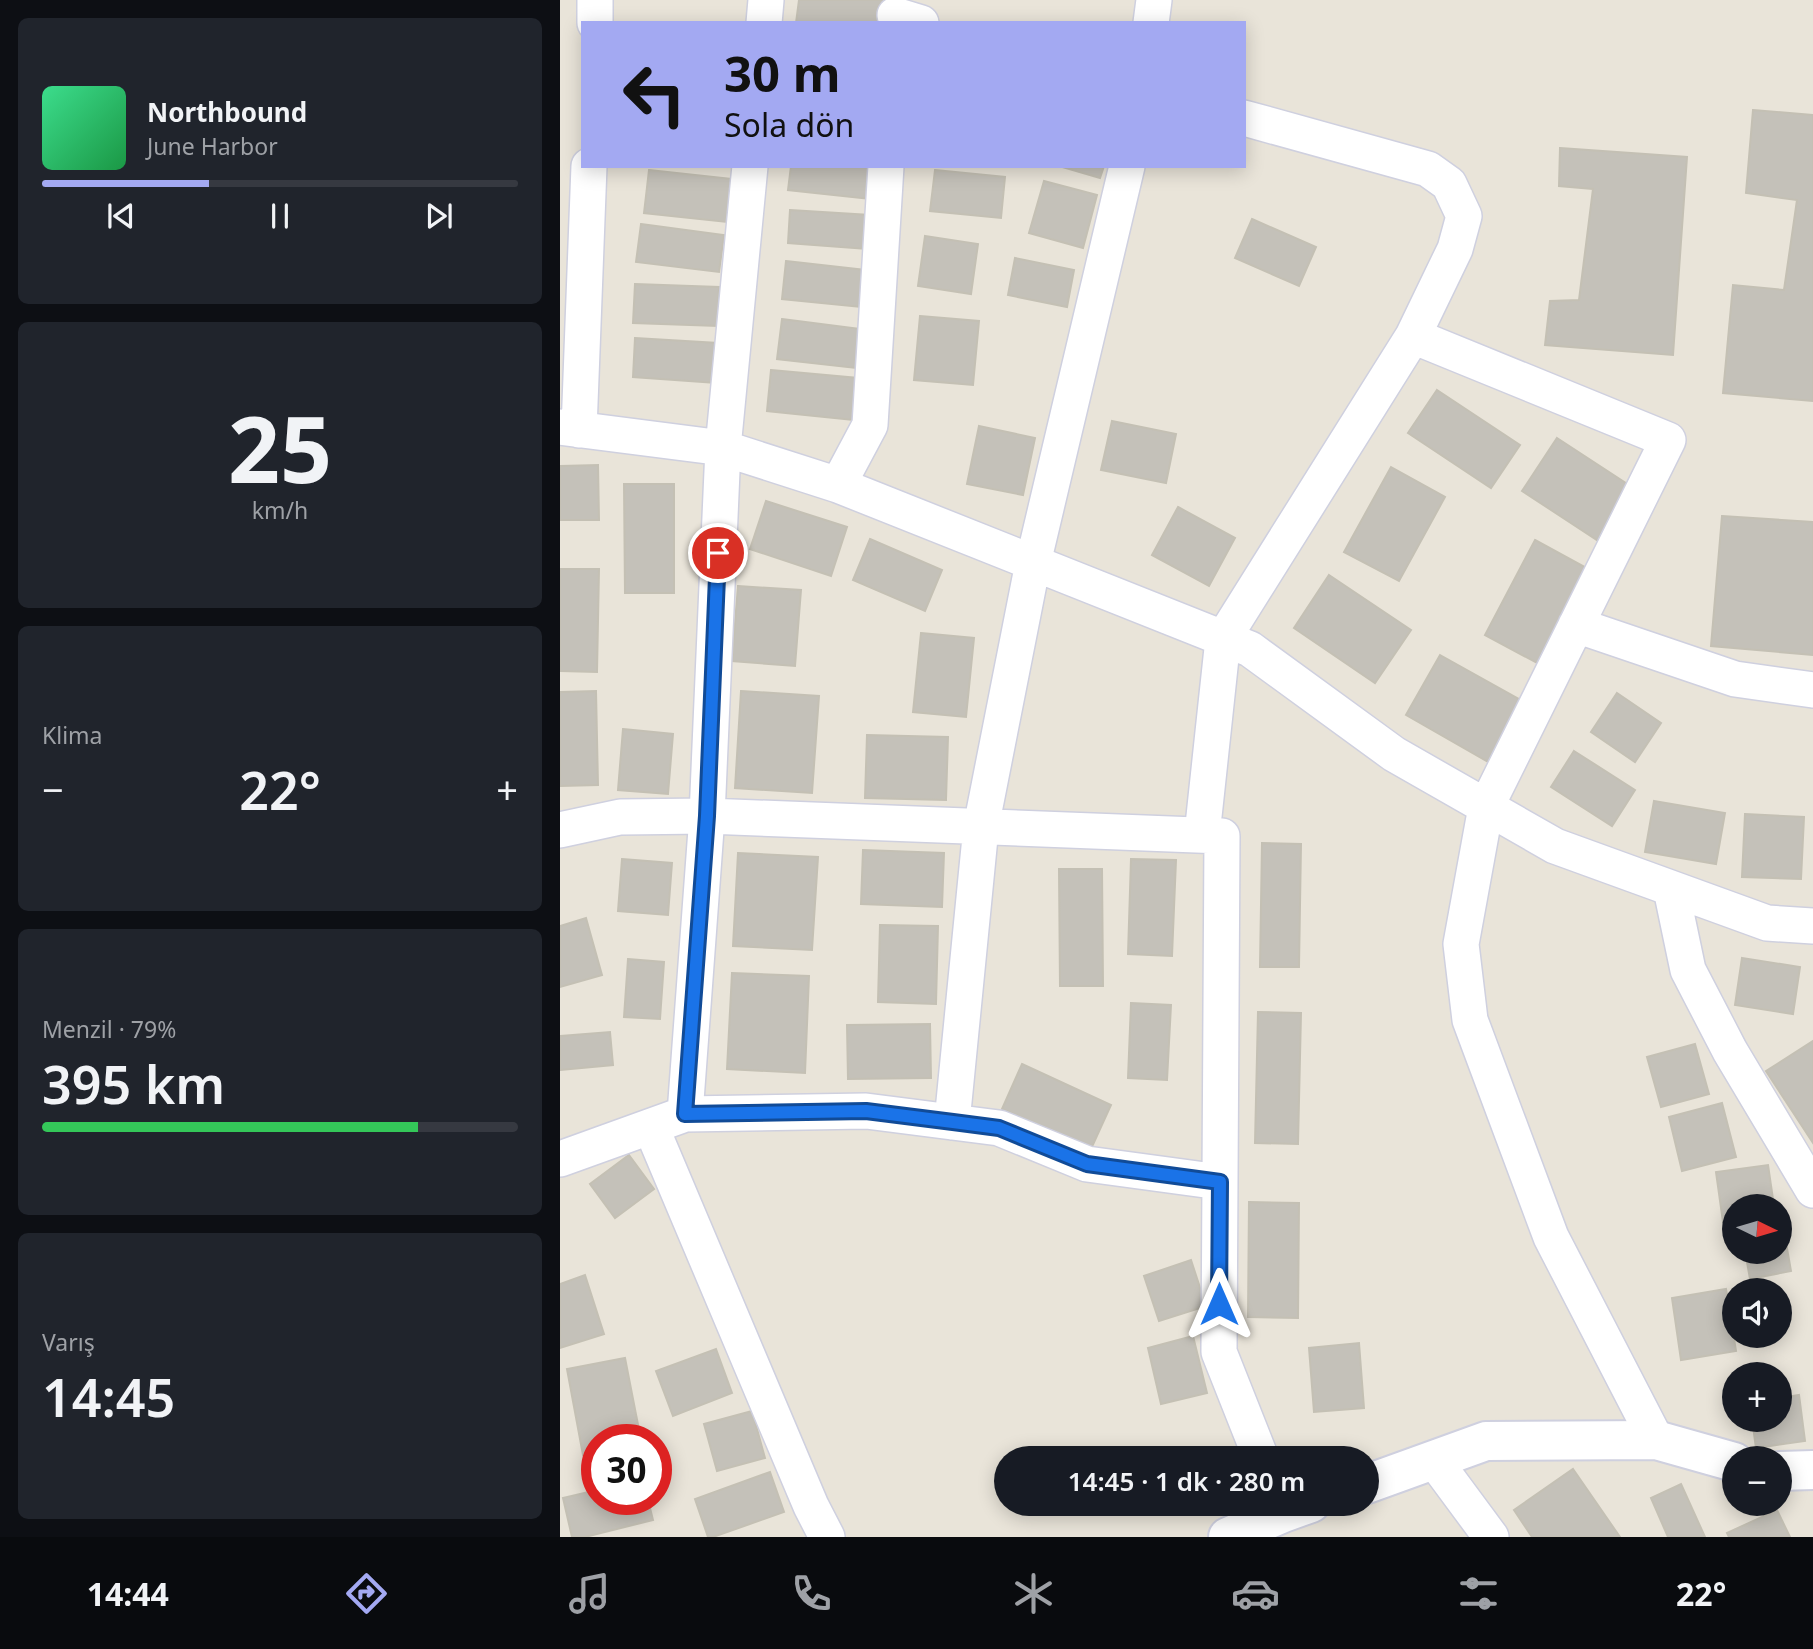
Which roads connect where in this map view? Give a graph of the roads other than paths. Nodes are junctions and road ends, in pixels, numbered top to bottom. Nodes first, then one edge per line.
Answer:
1 (595, 0) edge
2 (766, 0) edge
3 (1154, 0) edge
4 (594, 21) edge
5 (764, 21) edge
6 (1151, 21) edge
7 (1246, 119) edge
8 (589, 168) edge
9 (750, 168) edge
10 (886, 168) edge
11 (1127, 168) edge
12 (1413, 336) junction
13 (570, 429) edge
14 (723, 448) junction
15 (838, 485) junction
16 (1033, 563) junction
17 (1576, 625) junction
18 (1223, 639) junction
19 (1813, 690) edge
20 (1486, 807) junction
21 (707, 816) junction
22 (981, 827) junction
23 (560, 830) edge
24 (1202, 835) junction
25 (1671, 888) junction
26 (1813, 926) edge
27 (685, 1114) junction
28 (953, 1122) junction
29 (651, 1127) junction
30 (560, 1159) edge
31 (1220, 1182) junction
32 (1813, 1190) edge
33 (1656, 1440) junction
34 (1256, 1446) edge
35 (1722, 1459) edge
36 (1434, 1460) junction
37 (1813, 1470) edge
38 (1792, 1471) edge
39 (1379, 1480) edge
40 (1272, 1516) edge
41 (827, 1537) edge
42 (1228, 1537) edge
43 (1491, 1537) edge

1 - 4 street
2 - 5 street
3 - 6 street
7 - 12 street
8 - 13 street
9 - 14 street
10 - 15 street
11 - 16 street
12 - 17 street
12 - 18 street
13 - 14 street
14 - 15 street
14 - 21 street
15 - 16 street
16 - 18 street
16 - 22 street
17 - 19 street
17 - 20 street
18 - 20 street
18 - 24 street
20 - 25 street
20 - 33 street
21 - 22 street
21 - 23 street
21 - 27 street
22 - 24 street
22 - 28 street
24 - 31 street
25 - 26 street
25 - 32 street
27 - 28 street
27 - 29 street
28 - 31 street
29 - 30 street
29 - 41 street
31 - 34 street
33 - 35 street
33 - 36 street
36 - 39 street
36 - 43 street
37 - 38 street
40 - 42 street

